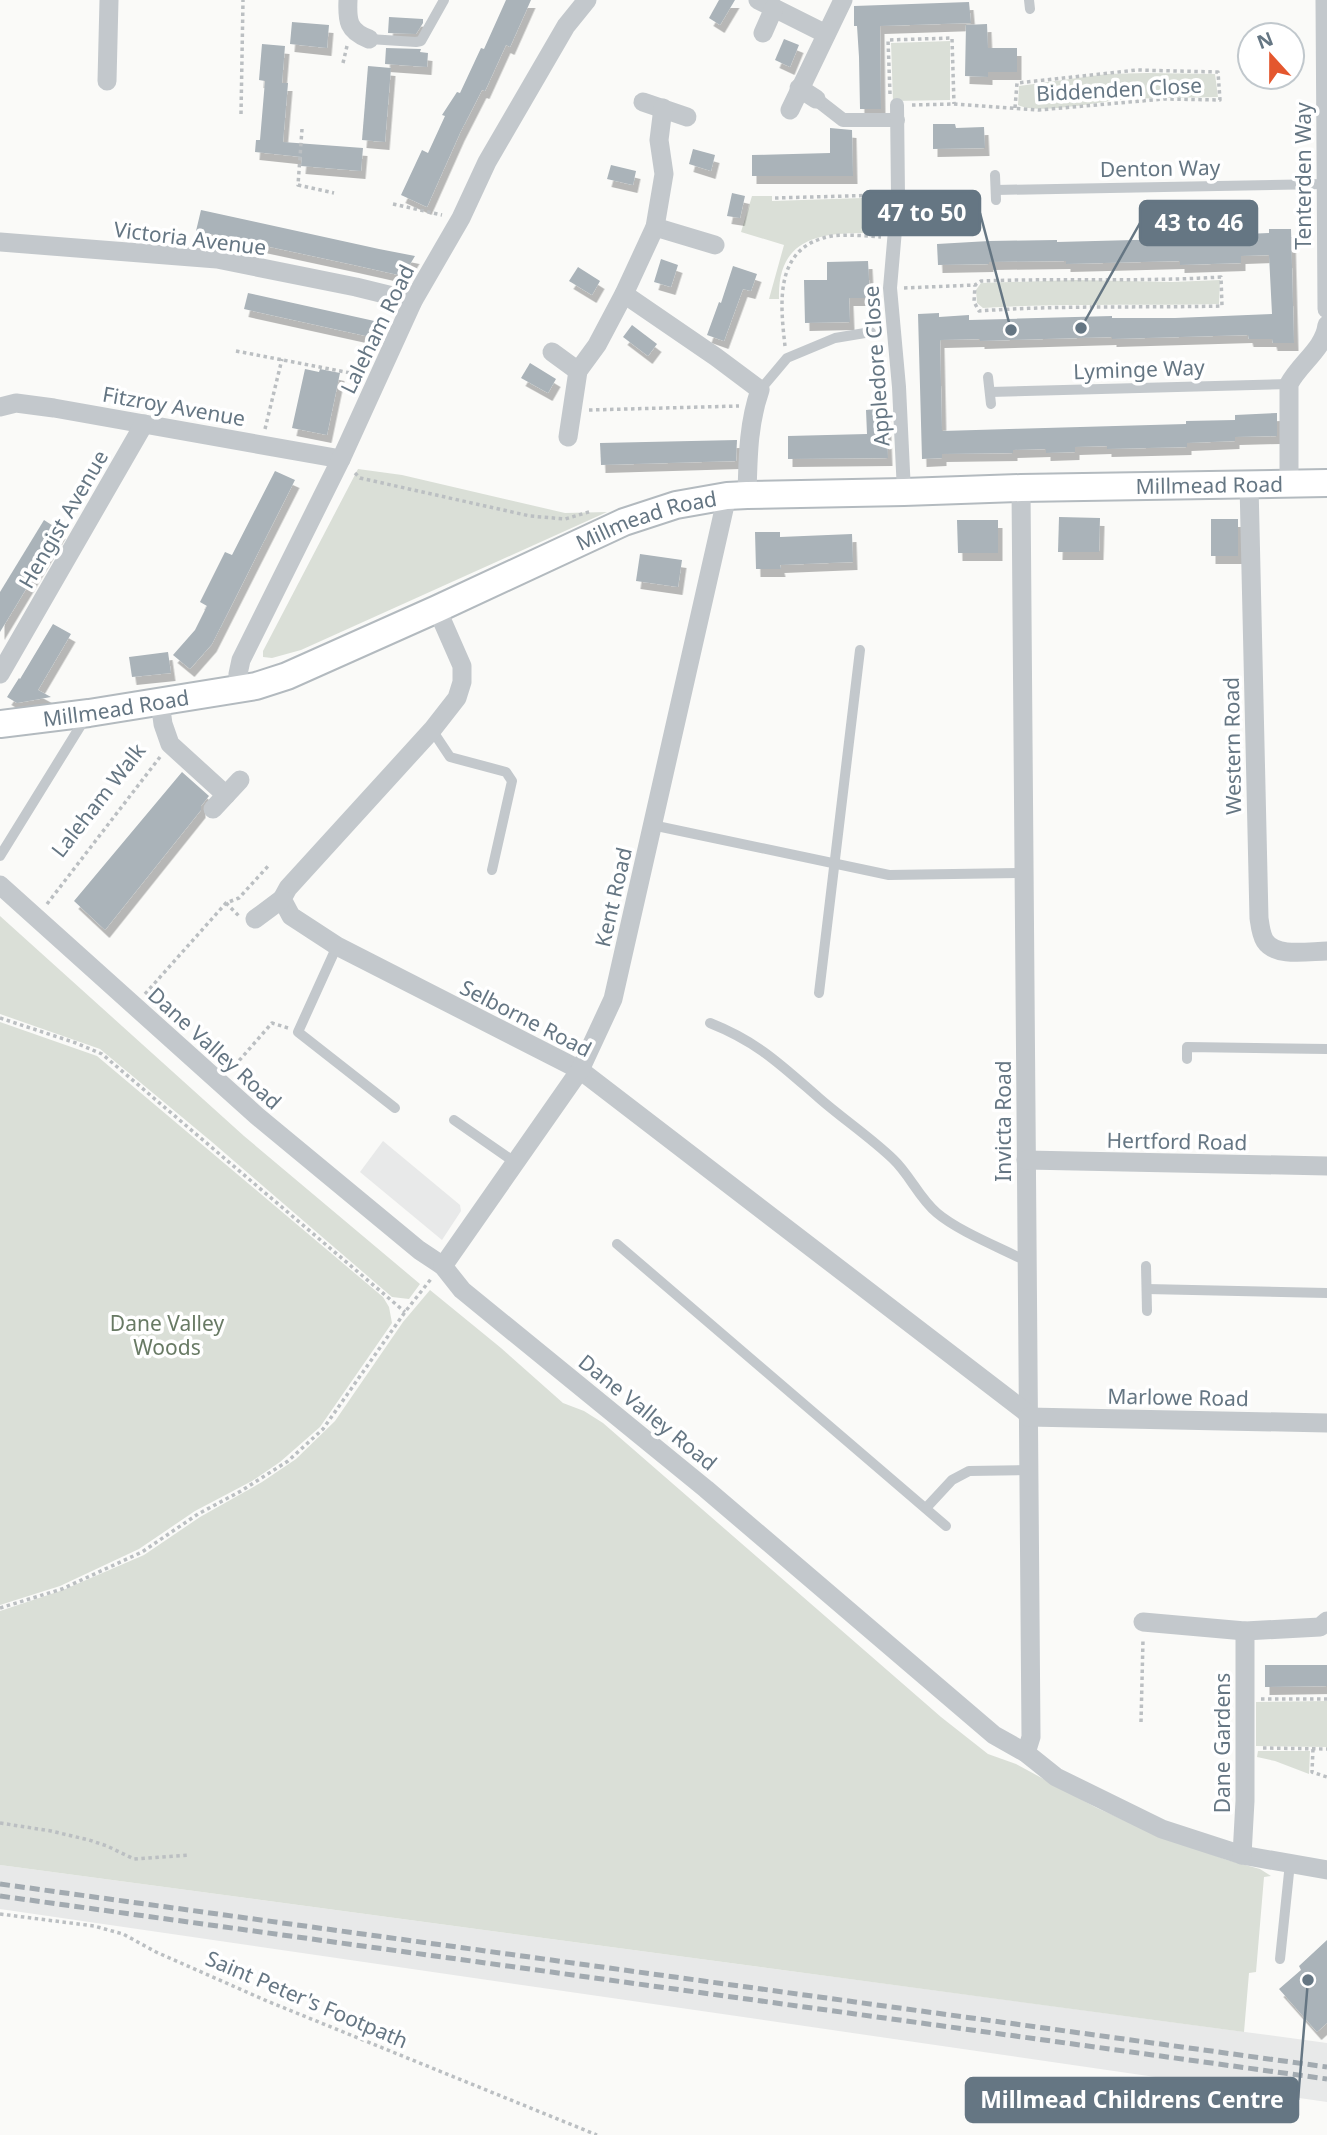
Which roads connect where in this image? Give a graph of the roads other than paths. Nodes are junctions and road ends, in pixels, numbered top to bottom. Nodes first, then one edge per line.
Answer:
1 (109, 0) edge
2 (348, 0) edge
3 (444, 0) edge
4 (587, 0) edge
5 (843, 0) edge
6 (1325, 0) edge
7 (766, 4) edge
8 (763, 33) dead end
9 (826, 34) junction
10 (369, 39) joint
11 (107, 81) dead end
12 (799, 88) junction
13 (816, 99) joint
14 (643, 102) dead end
15 (663, 108) junction
16 (1326, 109) edge
17 (790, 110) dead end
18 (687, 117) dead end
19 (995, 176) dead end
20 (1325, 184) edge
21 (655, 227) junction
22 (1326, 234) edge
23 (0, 242) edge
24 (715, 245) dead end
25 (624, 294) junction
26 (413, 301) junction
27 (1327, 309) edge
28 (1327, 325) edge
29 (872, 332) dead end
30 (552, 352) dead end
31 (578, 371) junction
32 (988, 377) dead end
33 (1289, 384) junction
34 (990, 392) junction
35 (758, 398) junction
36 (991, 404) dead end
37 (0, 407) edge
38 (144, 424) junction
39 (568, 437) dead end
40 (341, 459) junction
41 (1289, 483) junction
42 (1327, 483) edge
43 (1249, 484) junction
44 (1021, 488) junction
45 (905, 492) junction
46 (737, 496) junction
47 (437, 609) junction
48 (860, 650) dead end
49 (0, 674) edge
50 (243, 690) junction
51 (160, 702) junction
52 (89, 713) junction
53 (0, 724) edge
54 (432, 730) junction
55 (240, 780) dead end
56 (653, 825) junction
57 (0, 856) edge
58 (835, 864) junction
59 (492, 870) dead end
60 (1023, 873) junction
61 (0, 885) edge
62 (282, 899) junction
63 (255, 919) dead end
64 (337, 946) junction
65 (1327, 951) edge
66 (819, 993) dead end
67 (710, 1023) dead end
68 (1327, 1049) edge
69 (1186, 1059) dead end
70 (580, 1070) junction
71 (396, 1108) dead end
72 (454, 1120) dead end
73 (1026, 1160) junction
74 (516, 1163) junction
75 (1327, 1166) edge
76 (617, 1244) dead end
77 (1026, 1261) junction
78 (443, 1266) junction
79 (1146, 1266) dead end
80 (1147, 1289) junction
81 (1327, 1293) edge
82 (1147, 1311) dead end
83 (1028, 1415) junction
84 (1327, 1423) edge
85 (1028, 1470) junction
86 (926, 1508) junction
87 (946, 1526) dead end
88 (1327, 1621) edge
89 (1143, 1622) road end
90 (1245, 1631) junction
91 (1026, 1753) junction
92 (1242, 1855) junction
93 (1290, 1863) junction
94 (1327, 1870) edge
95 (1280, 1959) dead end

1 - 11 street
2 - 10 street
3 - 10 lane
4 - 26 street, Laleham Road
5 - 9 street
6 - 16 street, Tenterden Way
7 - 8 street
7 - 9 street
9 - 12 street
12 - 13 street
12 - 17 street
13 - 45 street, Appledore Close
14 - 15 street
15 - 18 street
15 - 21 street
16 - 20 street, Tenterden Way
19 - 20 lane, Denton Way
20 - 22 street, Tenterden Way
21 - 24 street
21 - 25 street
22 - 27 street, Tenterden Way
23 - 26 street, Victoria Avenue
25 - 31 street
25 - 35 street
26 - 40 street, Laleham Road
28 - 33 street
29 - 35 lane
30 - 31 street
31 - 39 street
32 - 34 lane
33 - 34 lane, Lyminge Way
33 - 41 street
34 - 36 lane
35 - 46 street, Kent Road
37 - 38 street, Fitzroy Avenue
38 - 40 street, Fitzroy Avenue
38 - 49 street, Hengist Avenue
40 - 50 street, Laleham Road
41 - 42 main road, Millmead Road
41 - 43 main road, Millmead Road
43 - 44 main road, Millmead Road
43 - 65 street, Western Road
44 - 45 main road, Millmead Road
44 - 60 street, Invicta Road
45 - 46 main road, Millmead Road
46 - 47 main road, Millmead Road
46 - 56 street, Kent Road
47 - 50 main road, Millmead Road
47 - 54 street
48 - 58 lane
50 - 51 main road, Millmead Road
51 - 52 main road, Millmead Road
51 - 55 street, Laleham Walk
52 - 53 main road, Millmead Road
52 - 57 lane
54 - 59 lane
54 - 62 street
56 - 58 lane
56 - 70 street, Kent Road
58 - 60 lane
58 - 66 lane
60 - 73 street, Invicta Road
61 - 78 street, Dane Valley Road
62 - 63 street
62 - 64 street, Selborne Road
64 - 70 street, Selborne Road
64 - 71 lane
67 - 77 lane
68 - 69 lane
70 - 74 street, Kent Road
70 - 83 street, Selborne Road
72 - 74 lane
73 - 75 street, Hertford Road
73 - 77 street, Invicta Road
74 - 78 street, Kent Road
76 - 86 lane
77 - 83 street, Invicta Road
78 - 91 street, Dane Valley Road
79 - 80 lane
80 - 81 lane
80 - 82 lane
83 - 84 street, Marlowe Road
83 - 85 street, Invicta Road
85 - 86 lane
85 - 91 street, Invicta Road
86 - 87 lane
88 - 90 street
89 - 90 street
90 - 92 street, Dane Gardens
91 - 92 street, Dane Valley Road
92 - 93 street, Dane Valley Road
93 - 94 street, Dane Valley Road
93 - 95 lane

